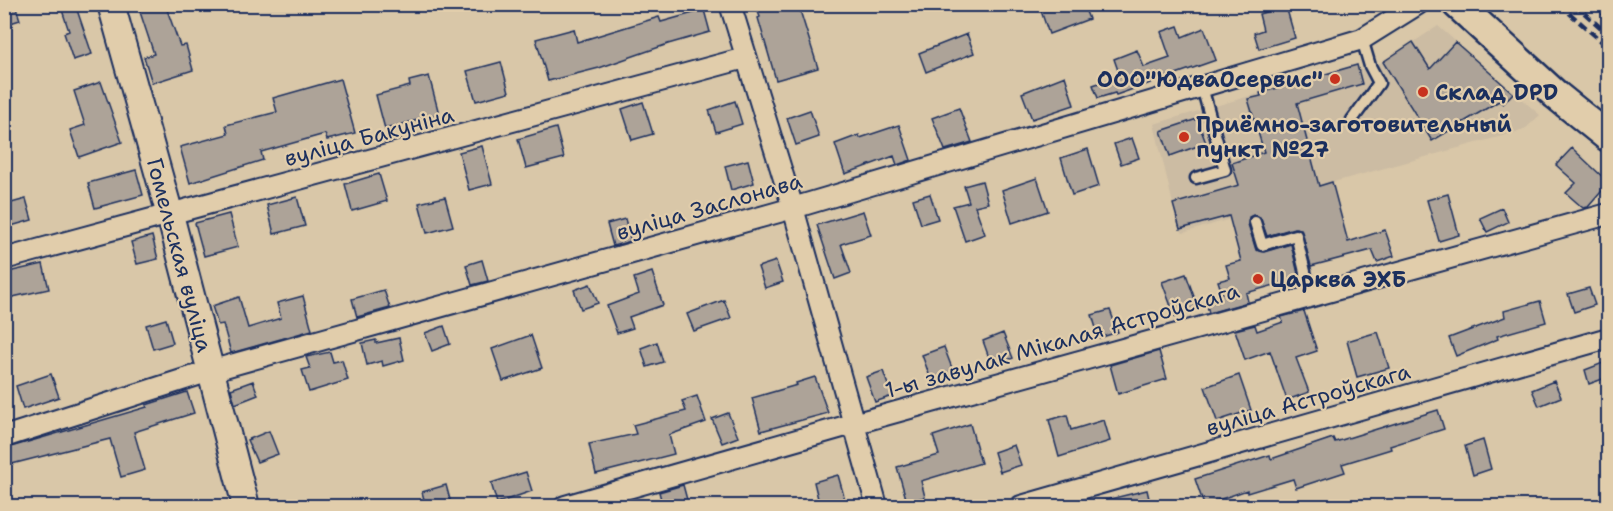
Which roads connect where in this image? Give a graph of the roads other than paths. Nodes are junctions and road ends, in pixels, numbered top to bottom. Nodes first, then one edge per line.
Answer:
1 (111, 4) edge
2 (730, 4) edge
3 (1418, 4) edge
4 (1457, 4) edge
5 (1362, 39) junction
6 (746, 58) junction
7 (1202, 87) junction
8 (1352, 120) dead end
9 (1608, 137) edge
10 (1196, 178) dead end
11 (793, 208) junction
12 (1608, 214) edge
13 (170, 215) junction
14 (1255, 222) dead end
15 (4, 259) edge
16 (1311, 296) junction
17 (1608, 338) edge
18 (210, 371) junction
19 (853, 424) junction
20 (4, 437) edge
21 (1022, 506) edge
22 (246, 507) edge
23 (565, 507) edge
24 (877, 507) edge

1 - 13 street, Гомельская вуліца
2 - 6 street
3 - 5 street, вуліца Заслонава
4 - 9 main road
5 - 7 street, вуліца Заслонава
5 - 8 lane
6 - 11 street
6 - 13 street, вуліца Бакуніна
7 - 10 lane
7 - 11 street, вуліца Заслонава
11 - 18 street, вуліца Заслонава
11 - 19 street
12 - 16 street, 1-ы завулак Мікалая Астроўскага
13 - 15 street, вуліца Бакуніна
13 - 18 street, Гомельская вуліца
14 - 16 lane
16 - 19 street, 1-ы завулак Мікалая Астроўскага
17 - 21 street, вуліца Астроўскага
18 - 20 street, вуліца Заслонава
18 - 22 street, Гомельская вуліца
19 - 23 street, 1-ы завулак Мікалая Астроўскага
19 - 24 street

